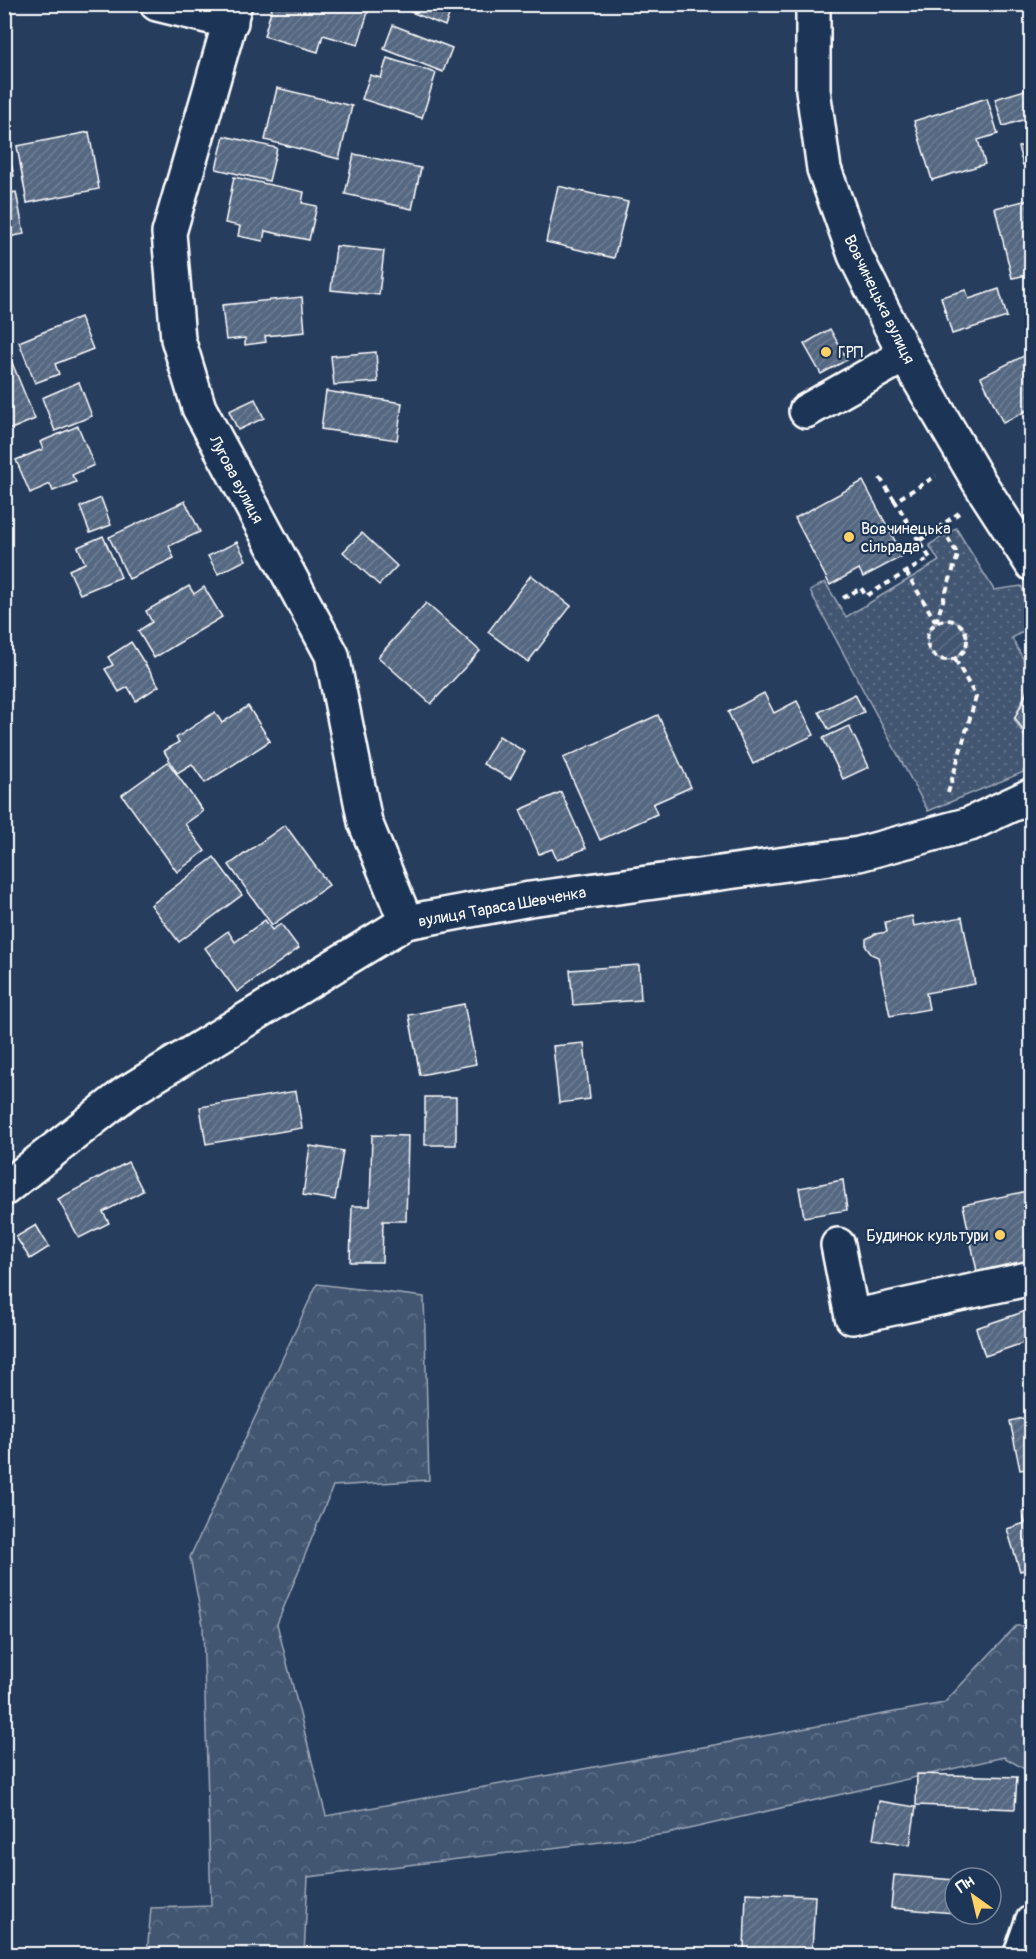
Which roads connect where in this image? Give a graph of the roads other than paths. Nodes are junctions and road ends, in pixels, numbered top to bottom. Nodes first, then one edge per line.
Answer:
1 (156, 4) edge
2 (813, 4) edge
3 (233, 13) edge
4 (905, 355) junction
5 (806, 411) dead end
6 (1032, 564) edge
7 (1032, 795) edge
8 (406, 922) junction
9 (4, 1189) edge
10 (838, 1245) dead end
11 (1032, 1278) edge
12 (1032, 1922) edge
13 (1021, 1954) edge

1 - 3 street, Лугова вулиця
2 - 4 street, Вовчинецька вулиця
3 - 8 street, Лугова вулиця
4 - 5 street
4 - 6 street, Вовчинецька вулиця
7 - 8 street, вулиця Тараса Шевченка
8 - 9 street, вулиця Тараса Шевченка
10 - 11 street
12 - 13 street

